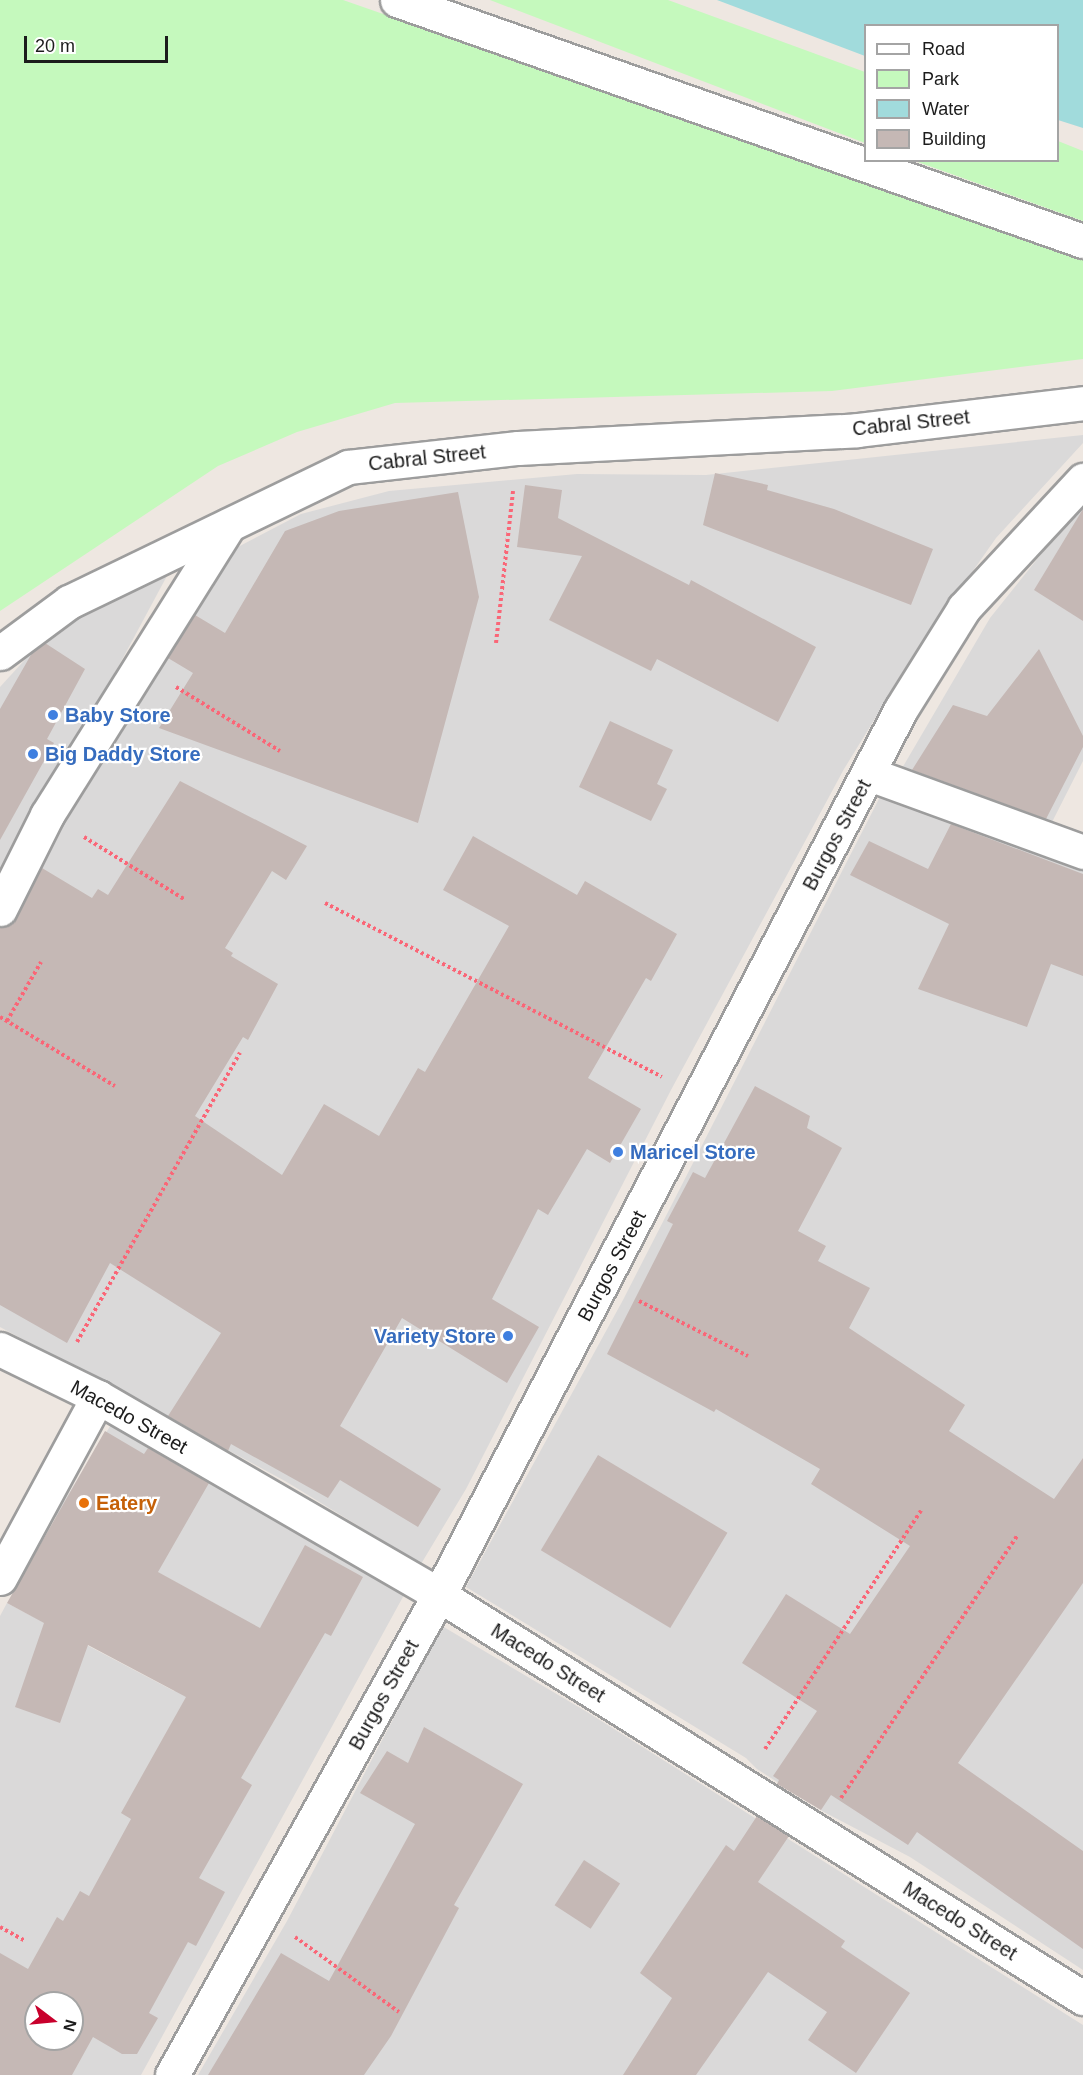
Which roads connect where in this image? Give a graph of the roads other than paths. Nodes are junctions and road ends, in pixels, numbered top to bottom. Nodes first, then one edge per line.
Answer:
1 (398, 0) edge
2 (1083, 241) edge
3 (1083, 403) edge
4 (1083, 480) edge
5 (229, 525) junction
6 (0, 653) edge
7 (868, 774) junction
8 (1083, 852) edge
9 (0, 909) edge
10 (0, 1349) edge
11 (98, 1397) junction
12 (0, 1578) edge
13 (439, 1595) junction
14 (1083, 1998) edge
15 (172, 2075) edge

1 - 2 street
3 - 5 street, Cabral Street
4 - 7 street, Burgos Street
5 - 6 street, Cabral Street
5 - 9 street
7 - 8 street
7 - 13 street, Burgos Street
10 - 11 street, Macedo Street
11 - 12 street
11 - 13 street, Macedo Street
13 - 14 street, Macedo Street
13 - 15 street, Burgos Street

